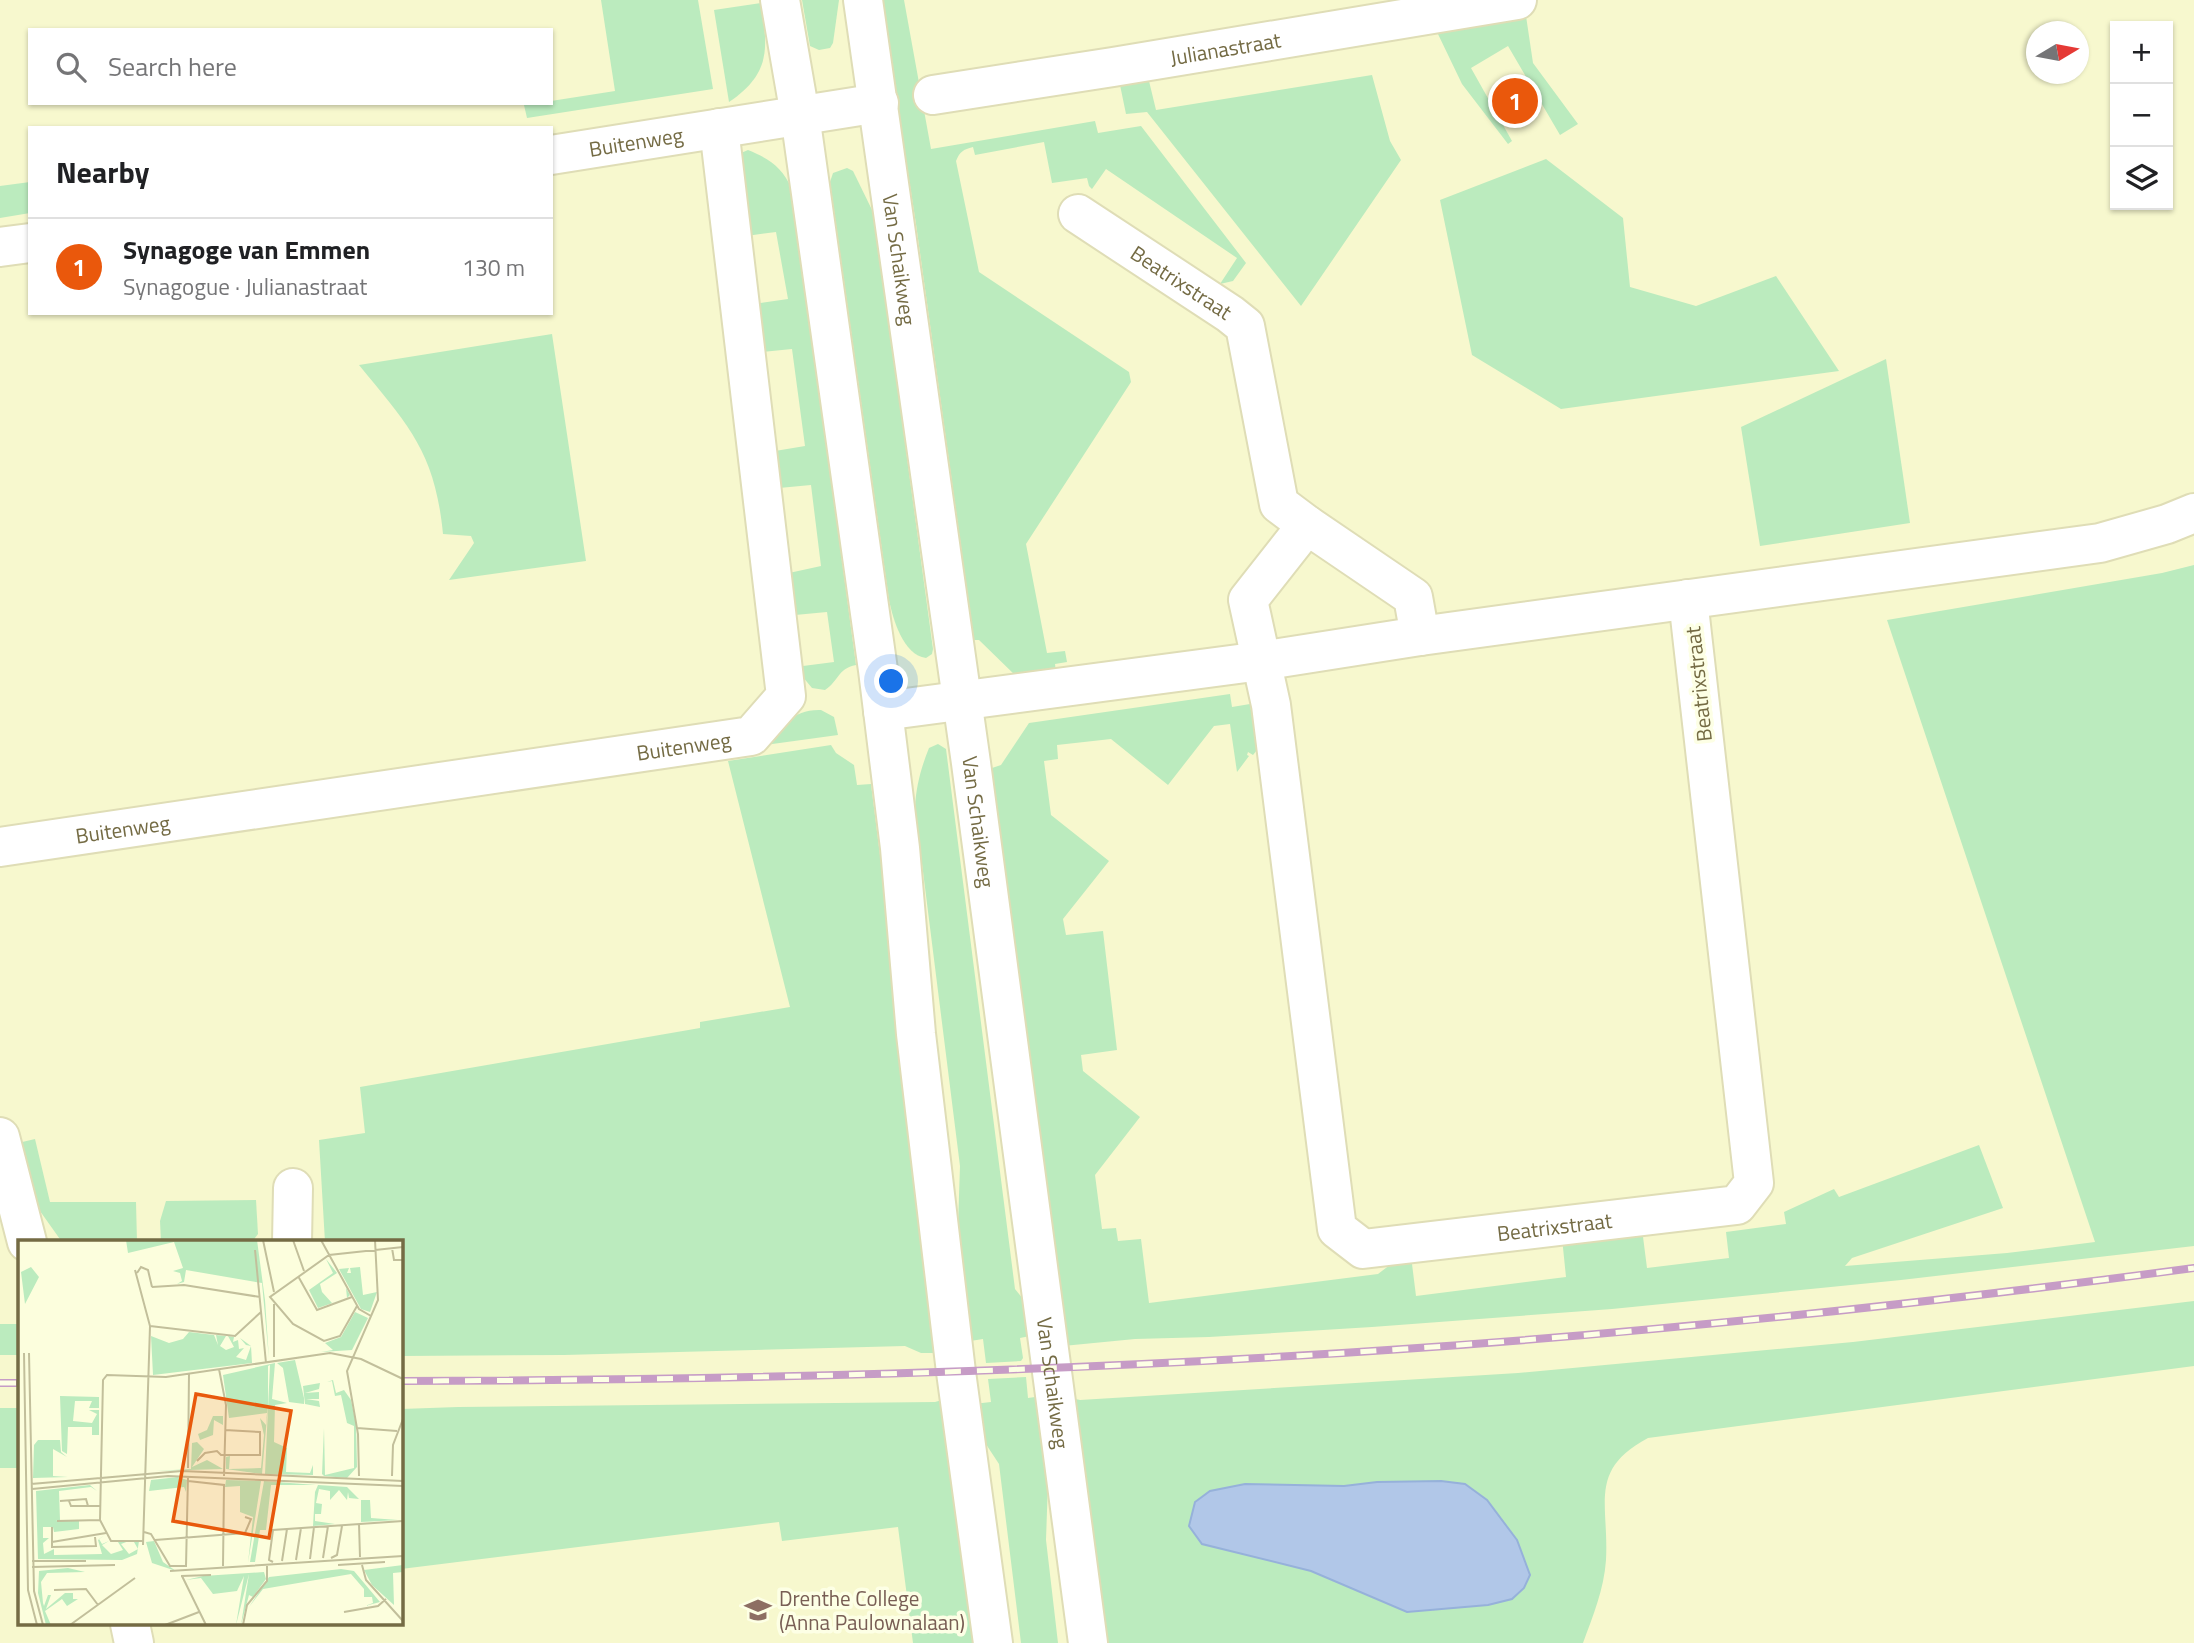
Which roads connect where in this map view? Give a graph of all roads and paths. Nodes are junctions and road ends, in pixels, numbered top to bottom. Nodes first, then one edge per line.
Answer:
1 (780, 0) edge
2 (863, 0) edge
3 (1517, 0) edge
4 (933, 95) dead end
5 (878, 103) junction
6 (800, 116) junction
7 (719, 128) junction
8 (553, 155) edge
9 (1078, 214) dead end
10 (28, 243) edge
11 (0, 247) edge
12 (2194, 513) edge
13 (1307, 525) junction
14 (1688, 599) junction
15 (1420, 636) junction
16 (1261, 660) junction
17 (962, 702) junction
18 (883, 711) junction
19 (0, 847) edge
20 (0, 1137) edge
21 (293, 1188) dead end
22 (25, 1240) edge
23 (292, 1240) edge
24 (993, 1643) edge
25 (1088, 1643) edge

1 - 6 street
2 - 5 street, Van Schaikweg
3 - 4 street, Julianastraat
5 - 6 street, Buitenweg
5 - 17 street, Van Schaikweg
6 - 7 street, Buitenweg
6 - 18 street
7 - 8 street, Buitenweg
7 - 19 street, Buitenweg
9 - 13 street, Beatrixstraat
10 - 11 street
12 - 14 street, Beatrixstraat
13 - 15 street, Beatrixstraat
13 - 16 street, Beatrixstraat
14 - 15 street, Beatrixstraat
14 - 16 street, Beatrixstraat
15 - 16 street, Beatrixstraat
16 - 17 street, Beatrixstraat
17 - 18 street, Beatrixstraat
17 - 25 street, Van Schaikweg
18 - 24 street
20 - 22 street
21 - 23 street

